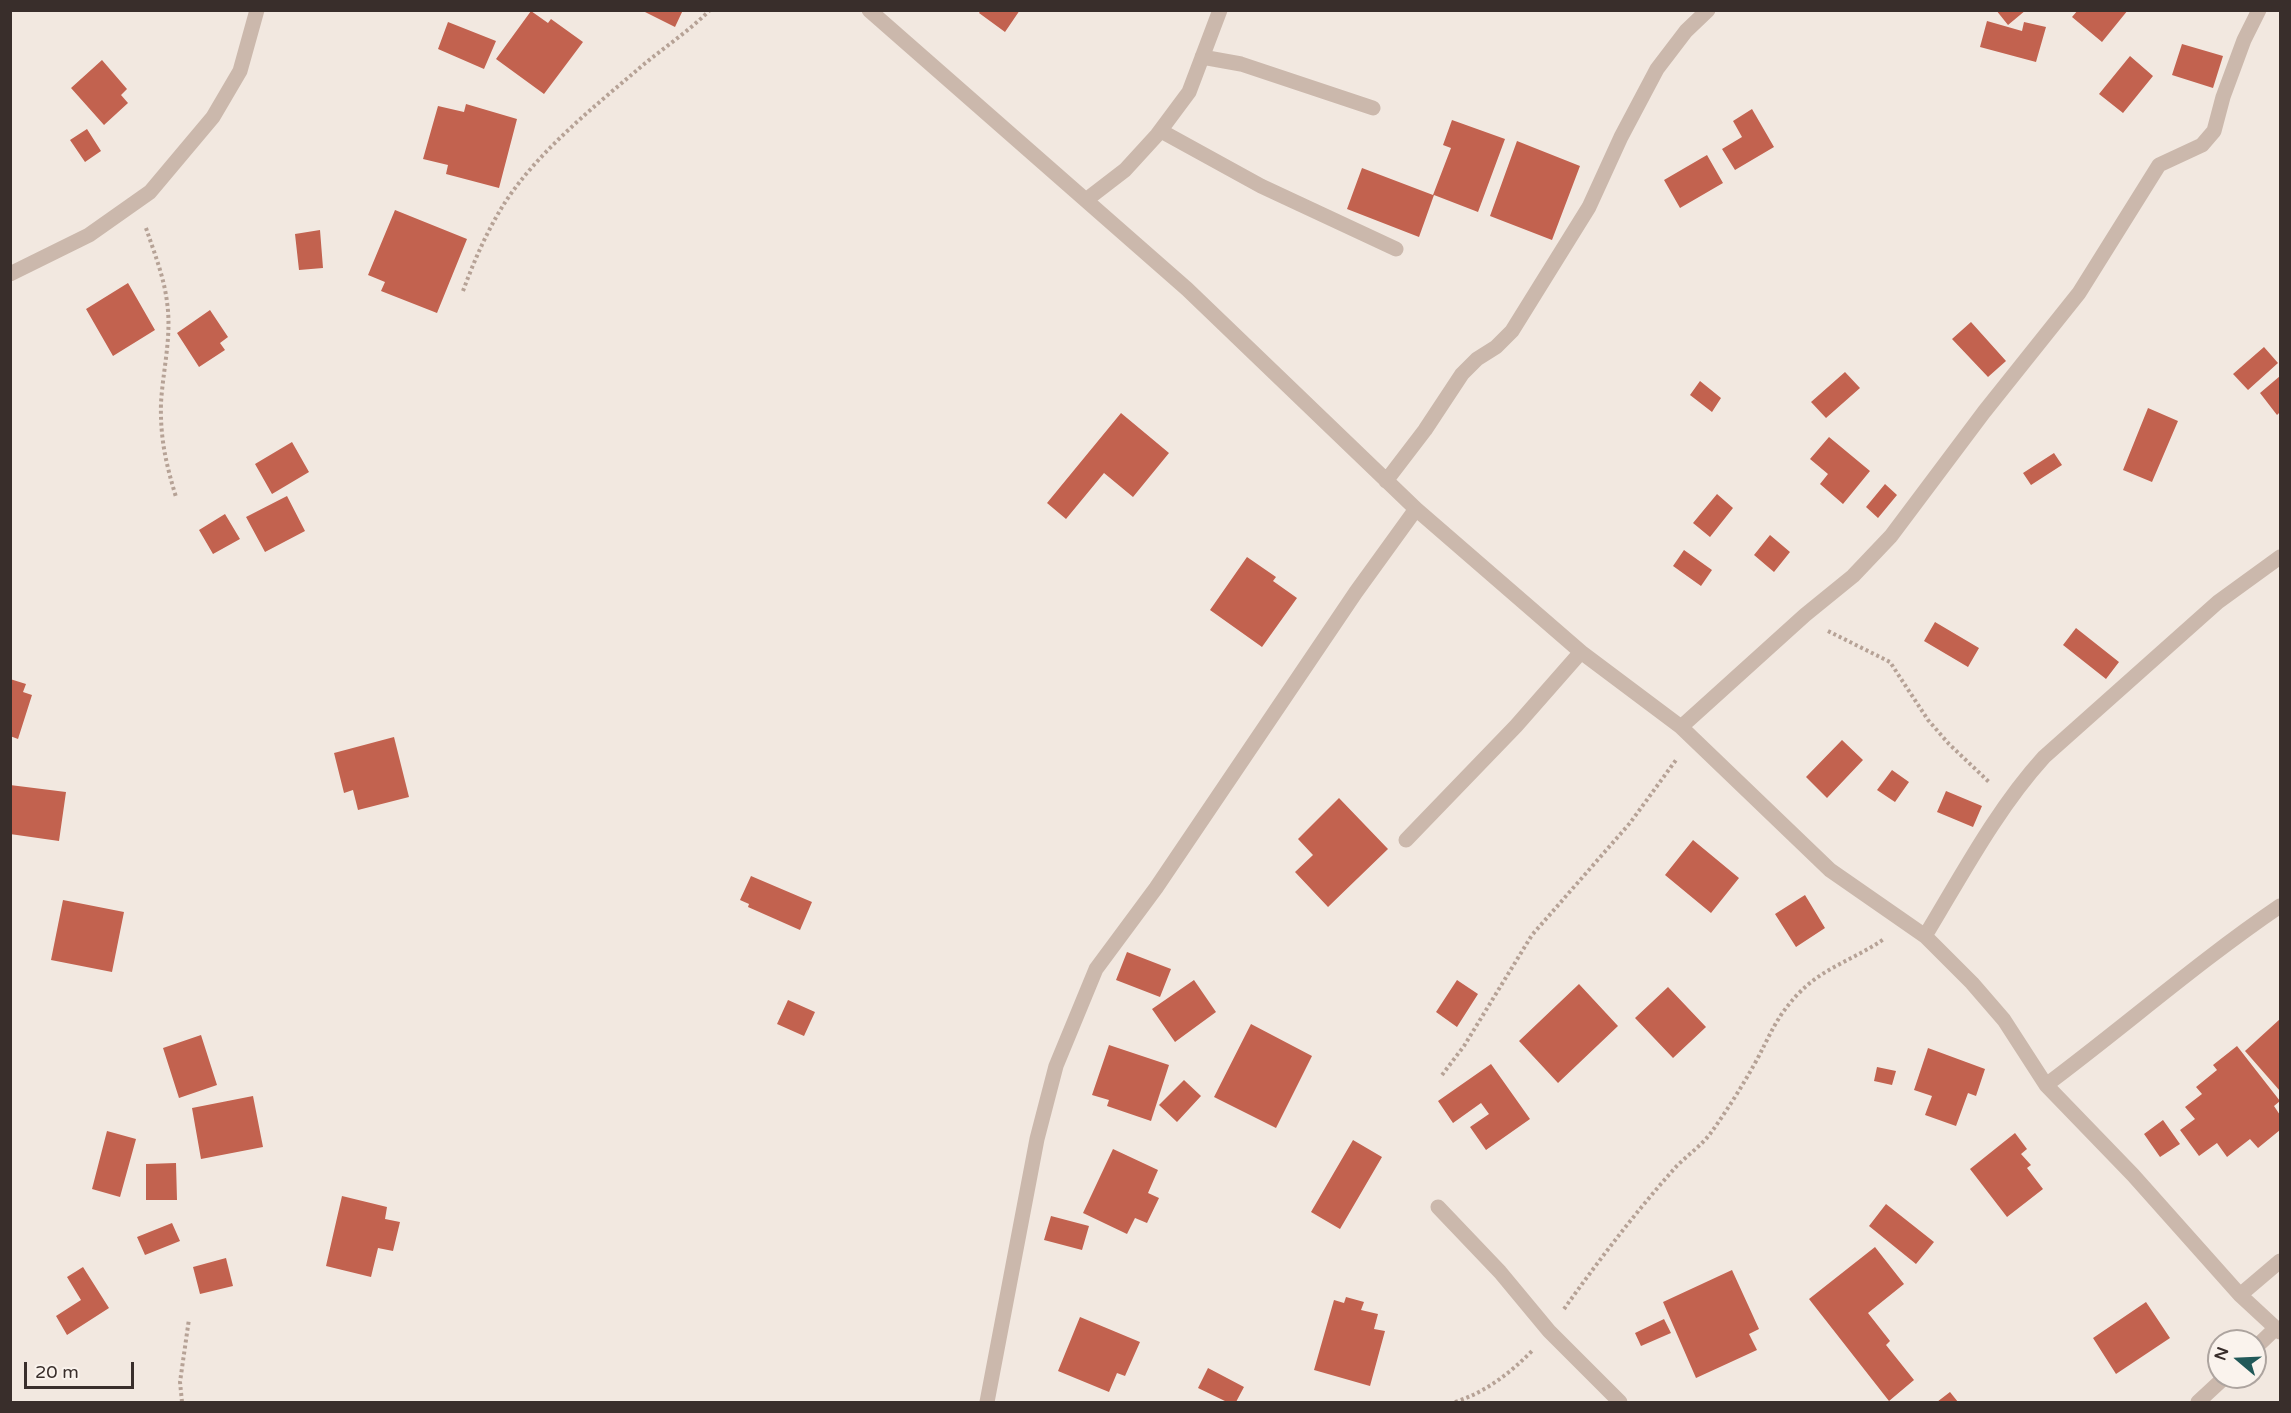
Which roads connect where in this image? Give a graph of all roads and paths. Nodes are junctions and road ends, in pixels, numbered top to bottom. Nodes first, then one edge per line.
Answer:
1 (257, 10) edge
2 (710, 10) edge
3 (869, 10) edge
4 (1220, 10) edge
5 (1708, 10) edge
6 (2259, 10) edge
7 (1202, 57) junction
8 (1373, 108) dead end
9 (1161, 131) junction
10 (1086, 200) junction
11 (137, 202) junction
12 (1396, 249) dead end
13 (10, 274) edge
14 (463, 291) dead end
15 (1386, 481) junction
16 (176, 497) dead end
17 (1416, 509) junction
18 (2280, 557) edge
19 (1805, 615) junction
20 (1581, 652) junction
21 (1687, 732) junction
22 (2009, 802) junction
23 (1406, 840) dead end
24 (2280, 906) edge
25 (1906, 923) junction
26 (1925, 936) junction
27 (1442, 1075) dead end
28 (2046, 1085) junction
29 (1438, 1207) dead end
30 (2280, 1261) edge
31 (2240, 1294) junction
32 (189, 1319) dead end
33 (2278, 1330) edge
34 (1548, 1331) junction
35 (2212, 1389) edge
36 (182, 1402) edge
37 (987, 1402) edge
38 (1455, 1402) edge
39 (1620, 1402) edge
40 (2198, 1402) edge

1 - 11 street
2 - 14 path
3 - 10 street
4 - 7 street
5 - 15 street
6 - 19 street
7 - 8 street
7 - 9 street
9 - 10 street
9 - 12 street
10 - 15 street
11 - 13 street
11 - 16 path
15 - 17 street
17 - 20 street
17 - 37 street
18 - 22 street
19 - 21 street
19 - 22 path
20 - 21 street
20 - 23 street
21 - 25 street
21 - 27 path
22 - 26 street
24 - 28 street
25 - 26 street
25 - 34 path
26 - 28 street
28 - 31 street
29 - 34 street
30 - 31 street
31 - 33 street
32 - 36 path
34 - 38 path
34 - 39 street
35 - 40 street

